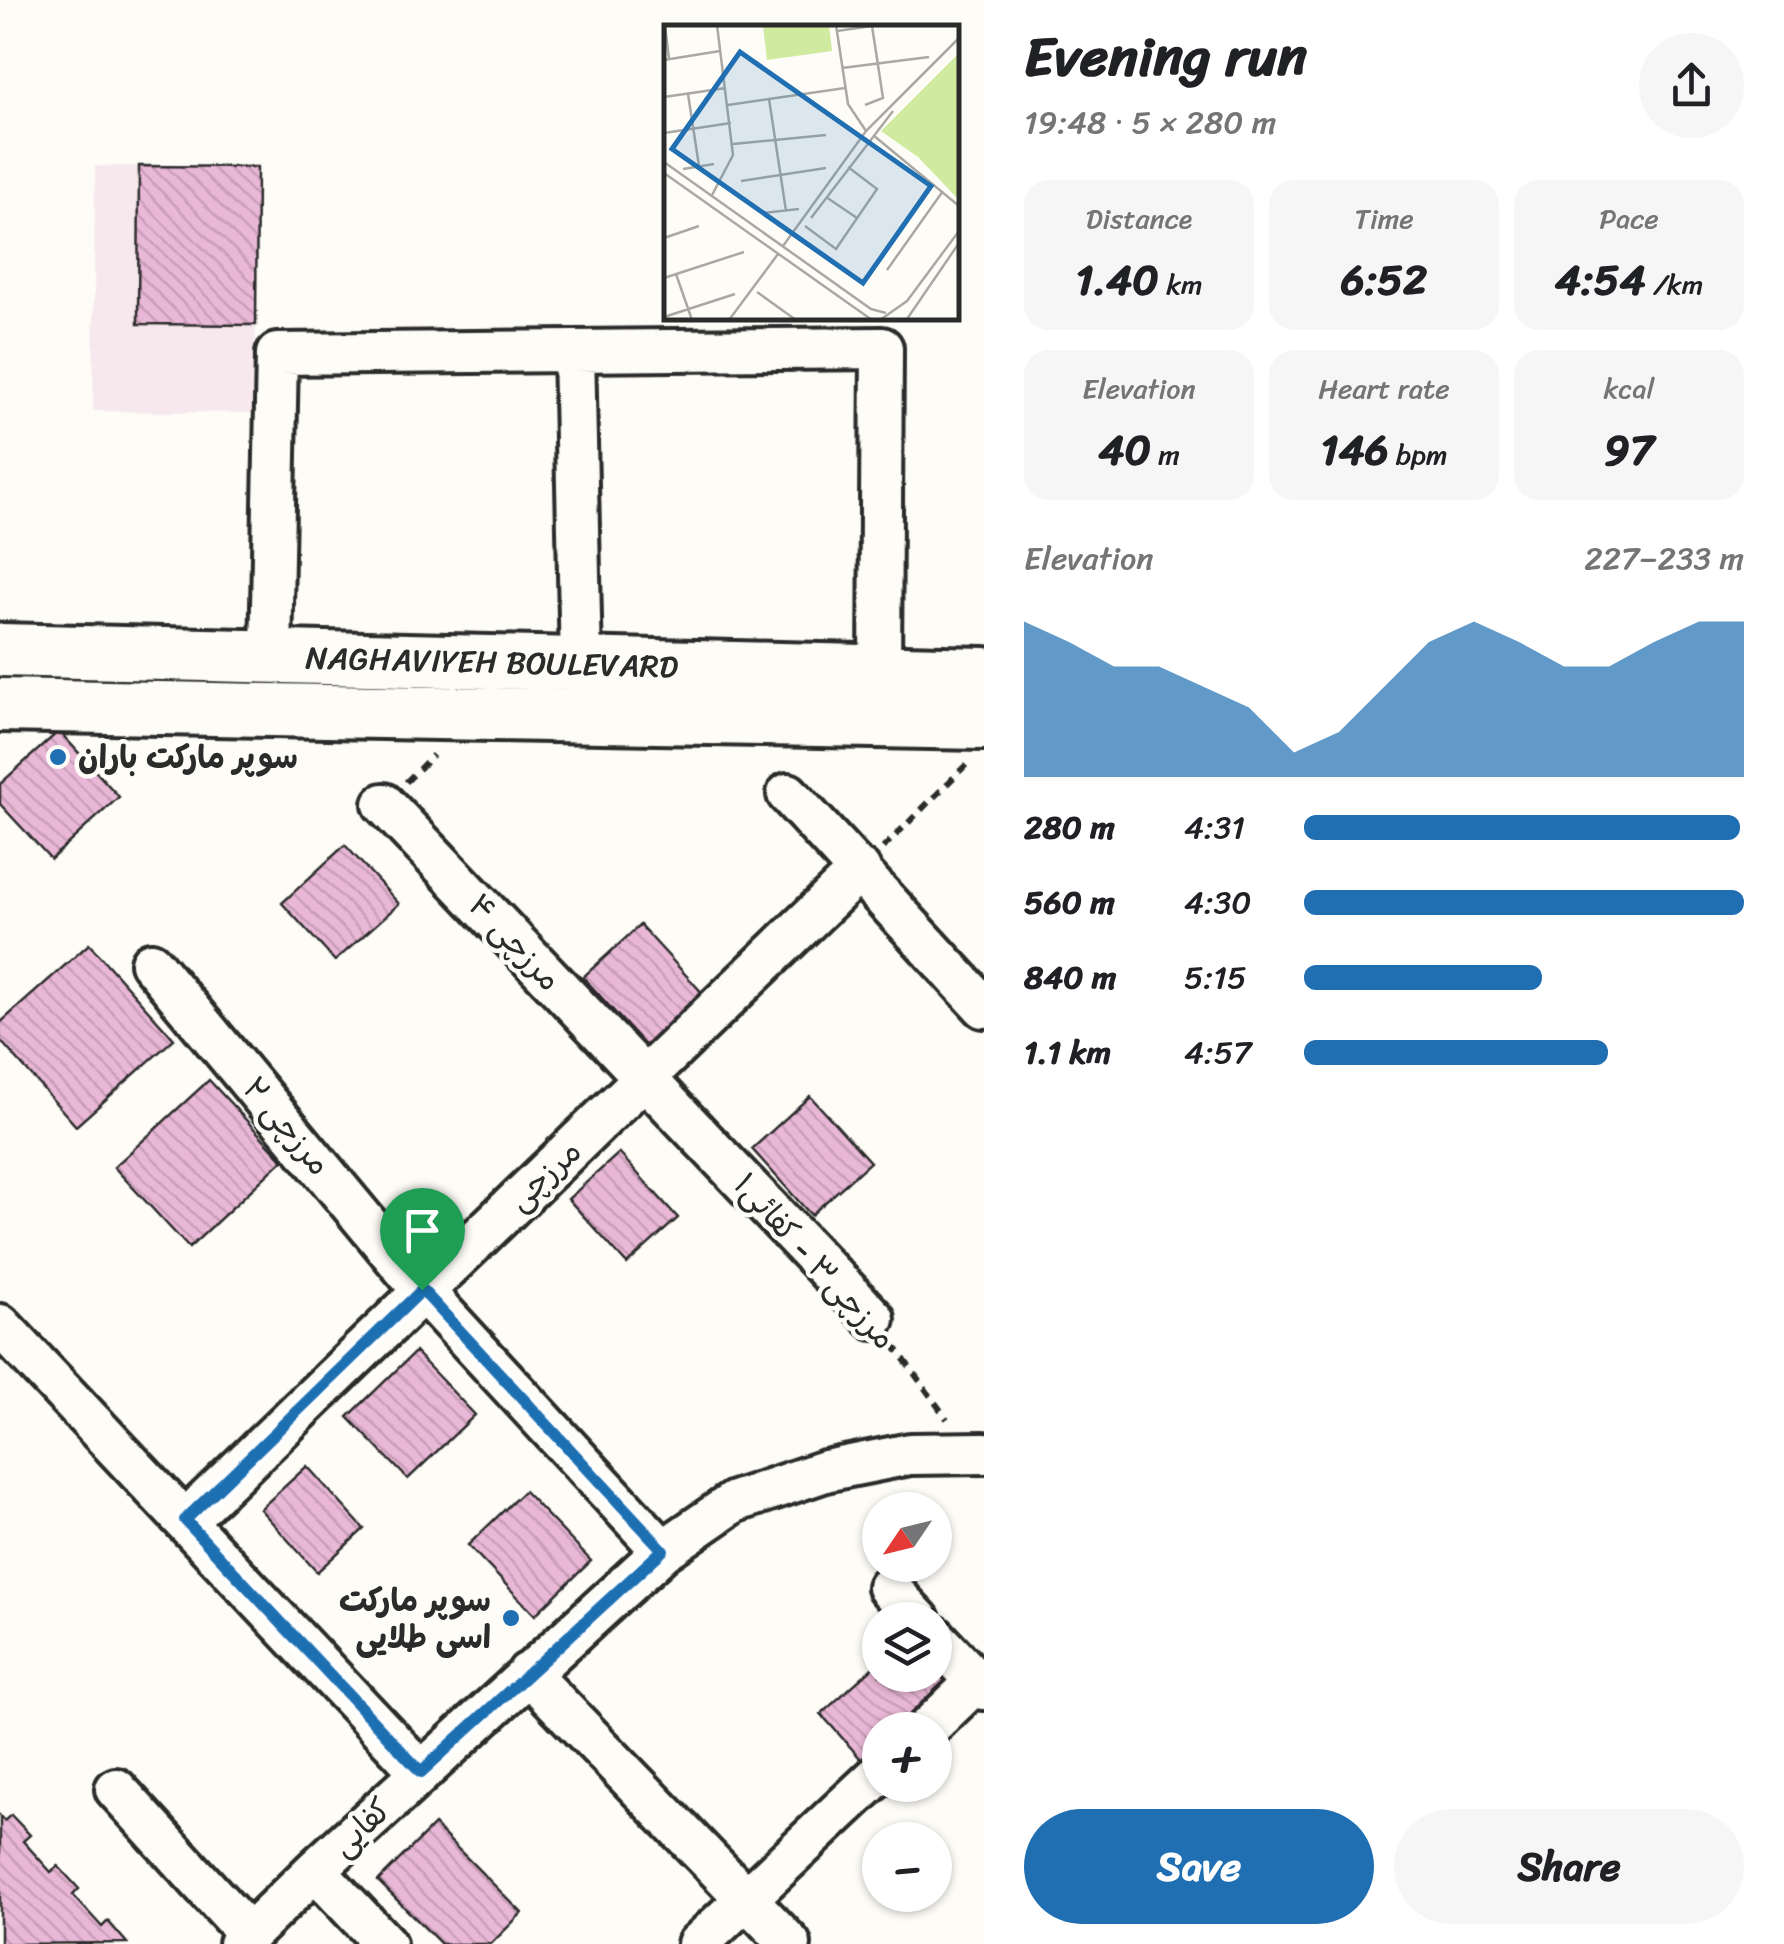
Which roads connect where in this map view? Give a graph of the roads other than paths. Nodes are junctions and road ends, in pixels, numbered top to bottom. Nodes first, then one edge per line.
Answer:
1 (574, 351) junction
2 (0, 650) edge
3 (270, 657) junction
4 (581, 663) junction
5 (880, 672) junction
6 (984, 674) edge
7 (0, 706) edge
8 (977, 742) edge
9 (788, 794) dead end
10 (384, 804) road end
11 (860, 870) junction
12 (151, 963) dead end
13 (984, 1007) edge
14 (646, 1080) junction
15 (422, 1290) junction
16 (874, 1319) road end
17 (0, 1325) edge
18 (978, 1453) edge
19 (185, 1520) junction
20 (663, 1550) junction
21 (888, 1588) dead end
22 (902, 1602) edge
23 (952, 1655) edge
24 (528, 1673) junction
25 (981, 1685) edge
26 (948, 1712) edge
27 (421, 1772) junction
28 (116, 1789) dead end
29 (862, 1790) edge
30 (315, 1870) junction
31 (747, 1898) junction
32 (244, 1939) edge
33 (385, 1944) edge
34 (698, 1944) edge
35 (790, 1944) edge

1 - 3 street
1 - 4 street
1 - 5 street
2 - 3 main road, NAGHAVIYEH BOULEVARD
3 - 4 main road, NAGHAVIYEH BOULEVARD
4 - 5 main road, NAGHAVIYEH BOULEVARD
5 - 6 main road, NAGHAVIYEH BOULEVARD
7 - 8 main road, NAGHAVIYEH BOULEVARD
9 - 11 street
10 - 14 street, مرزچی ۴
11 - 13 street
11 - 14 street, مرزچی
12 - 15 street, مرزچی ۲
14 - 15 street, مرزچی
14 - 16 street, مرزچی۳ - کفائی۱
15 - 19 street, مرزچی
15 - 20 street, مرزچی ۲
17 - 19 street
18 - 20 street, کفایی
19 - 27 street
20 - 24 street, کفایی
21 - 22 street
23 - 25 street
24 - 27 street, کفایی
24 - 31 street
25 - 26 street
27 - 30 street, کفایی
28 - 32 street
29 - 31 street
30 - 32 street, کفایی
30 - 33 street
31 - 34 street
31 - 35 street

